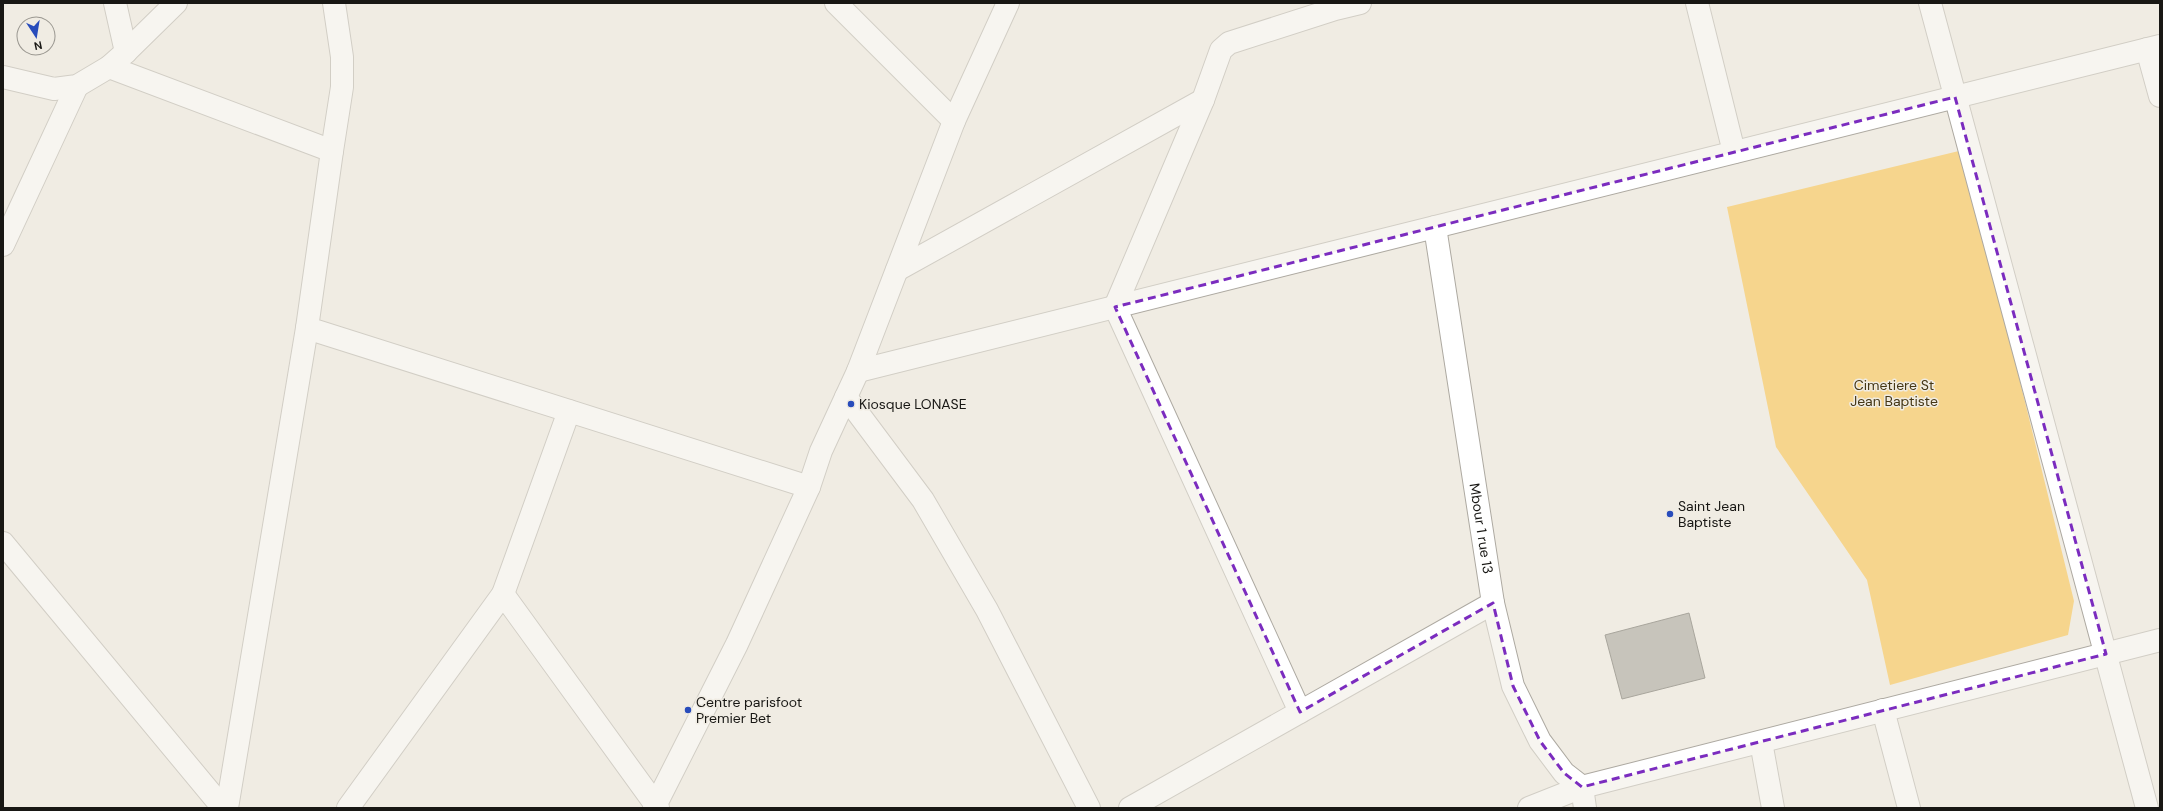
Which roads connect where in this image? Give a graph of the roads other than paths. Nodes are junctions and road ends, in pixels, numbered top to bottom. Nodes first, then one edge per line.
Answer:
1 (115, 3) edge
2 (176, 3) edge
3 (334, 3) edge
4 (836, 3) edge
5 (1008, 3) edge
6 (1360, 3) edge
7 (1697, 3) edge
8 (1930, 3) edge
9 (1335, 6) edge
10 (2154, 48) edge
11 (126, 52) junction
12 (109, 67) junction
13 (3, 77) edge
14 (76, 86) junction
15 (2160, 96) edge
16 (1955, 97) junction
17 (1203, 100) junction
18 (954, 121) junction
19 (332, 151) junction
20 (1734, 152) junction
21 (1435, 227) junction
22 (3, 245) edge
23 (897, 270) junction
24 (1116, 306) junction
25 (307, 328) junction
26 (858, 371) junction
27 (846, 397) junction
28 (569, 412) junction
29 (809, 487) junction
30 (3, 543) edge
31 (503, 594) junction
32 (1494, 603) junction
33 (2160, 640) edge
34 (2106, 654) junction
35 (1883, 710) junction
36 (1300, 712) junction
37 (1761, 742) junction
38 (1583, 798) edge
39 (656, 806) edge
40 (223, 808) edge
41 (226, 808) edge
42 (348, 808) edge
43 (1089, 808) edge
44 (1130, 808) edge
45 (1529, 808) edge
46 (1773, 808) edge
47 (1909, 808) edge
48 (2147, 808) edge

1 - 11 street
2 - 11 street
3 - 19 street
4 - 18 street
5 - 18 street
6 - 9 street
7 - 20 street
8 - 16 street
9 - 17 street
10 - 15 street
10 - 16 street
11 - 12 street
12 - 14 street
12 - 19 street
13 - 14 street
14 - 22 street
16 - 20 street
16 - 34 street
17 - 23 street
17 - 24 street
18 - 23 street
19 - 25 street
20 - 21 street
21 - 24 street
21 - 32 street, Mbour 1 rue 13
23 - 26 street
24 - 26 street
24 - 36 street
25 - 28 street
25 - 41 street
26 - 27 street
27 - 29 street
27 - 43 street
28 - 29 street
28 - 31 street
29 - 39 street
30 - 40 street
31 - 39 street
31 - 42 street
32 - 36 street
32 - 38 street, Mbour 1 rue 13
33 - 34 street
34 - 35 street
34 - 48 street
35 - 37 street
35 - 47 street
36 - 44 street
37 - 38 street
37 - 46 street
38 - 45 street

